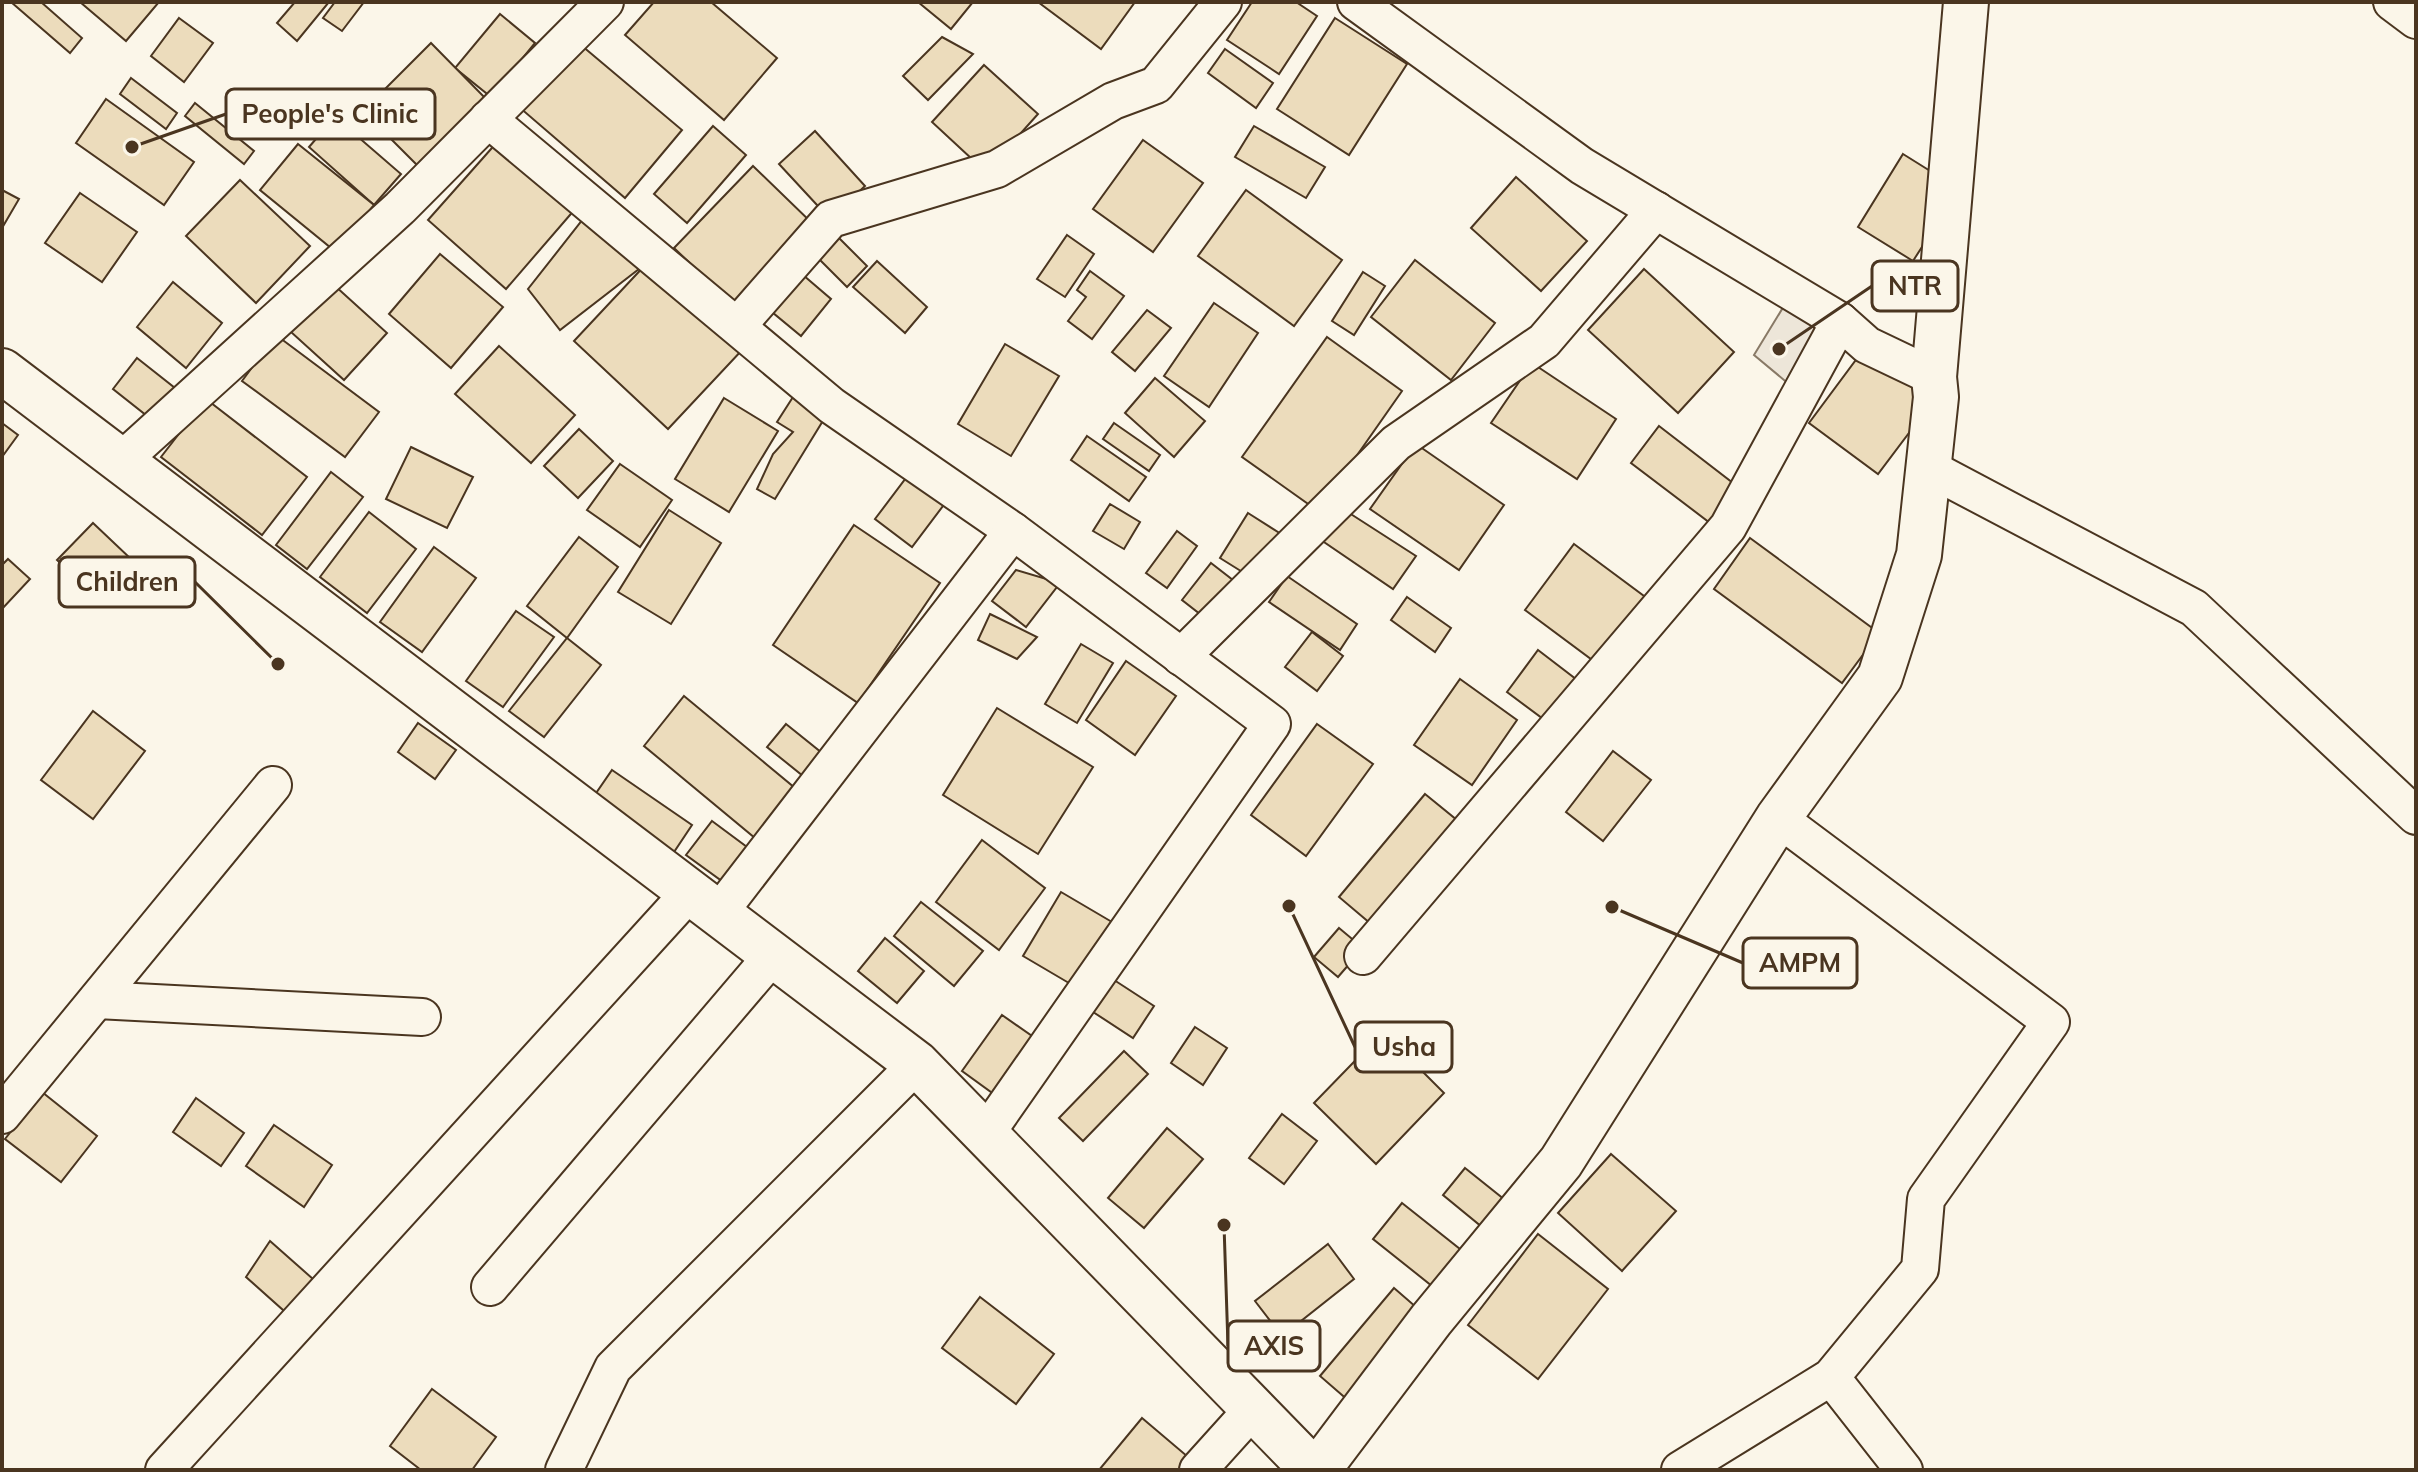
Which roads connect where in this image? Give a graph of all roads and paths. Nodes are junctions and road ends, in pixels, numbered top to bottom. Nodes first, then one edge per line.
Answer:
1 (605, 2) edge
2 (1223, 2) edge
3 (1356, 2) edge
4 (1966, 2) edge
5 (2392, 2) edge
6 (2416, 20) edge
7 (488, 119) junction
8 (1656, 210) junction
9 (1840, 321) junction
10 (738, 325) junction
11 (2, 371) edge
12 (1934, 377) junction
13 (121, 461) junction
14 (1927, 467) junction
15 (1013, 531) junction
16 (1181, 657) junction
17 (273, 785) dead end
18 (2416, 816) edge
19 (1778, 818) junction
20 (704, 903) junction
21 (773, 955) junction
22 (1363, 956) dead end
23 (97, 1000) junction
24 (422, 1017) dead end
25 (917, 1064) junction
26 (2, 1115) edge
27 (985, 1135) junction
28 (490, 1287) dead end
29 (1831, 1377) junction
30 (1253, 1409) junction
31 (164, 1470) edge
32 (564, 1470) edge
33 (1198, 1470) edge
34 (1316, 1470) edge
35 (1680, 1470) edge
36 (1904, 1470) edge

1 - 7 street
2 - 10 street
3 - 8 street
4 - 12 main road
5 - 6 street
7 - 10 street
7 - 13 street
8 - 9 street
8 - 16 street
9 - 12 street
9 - 22 street
10 - 15 street
11 - 13 main road
12 - 14 main road
13 - 20 main road
14 - 18 street
14 - 19 main road
15 - 16 street
15 - 20 street
16 - 27 street
17 - 23 street
19 - 29 street
19 - 34 main road
20 - 21 main road
20 - 31 street
21 - 25 main road
21 - 28 street
23 - 24 street
23 - 26 street
25 - 27 main road
25 - 32 street
27 - 30 main road
29 - 35 street
29 - 36 street
30 - 33 street
30 - 34 main road

